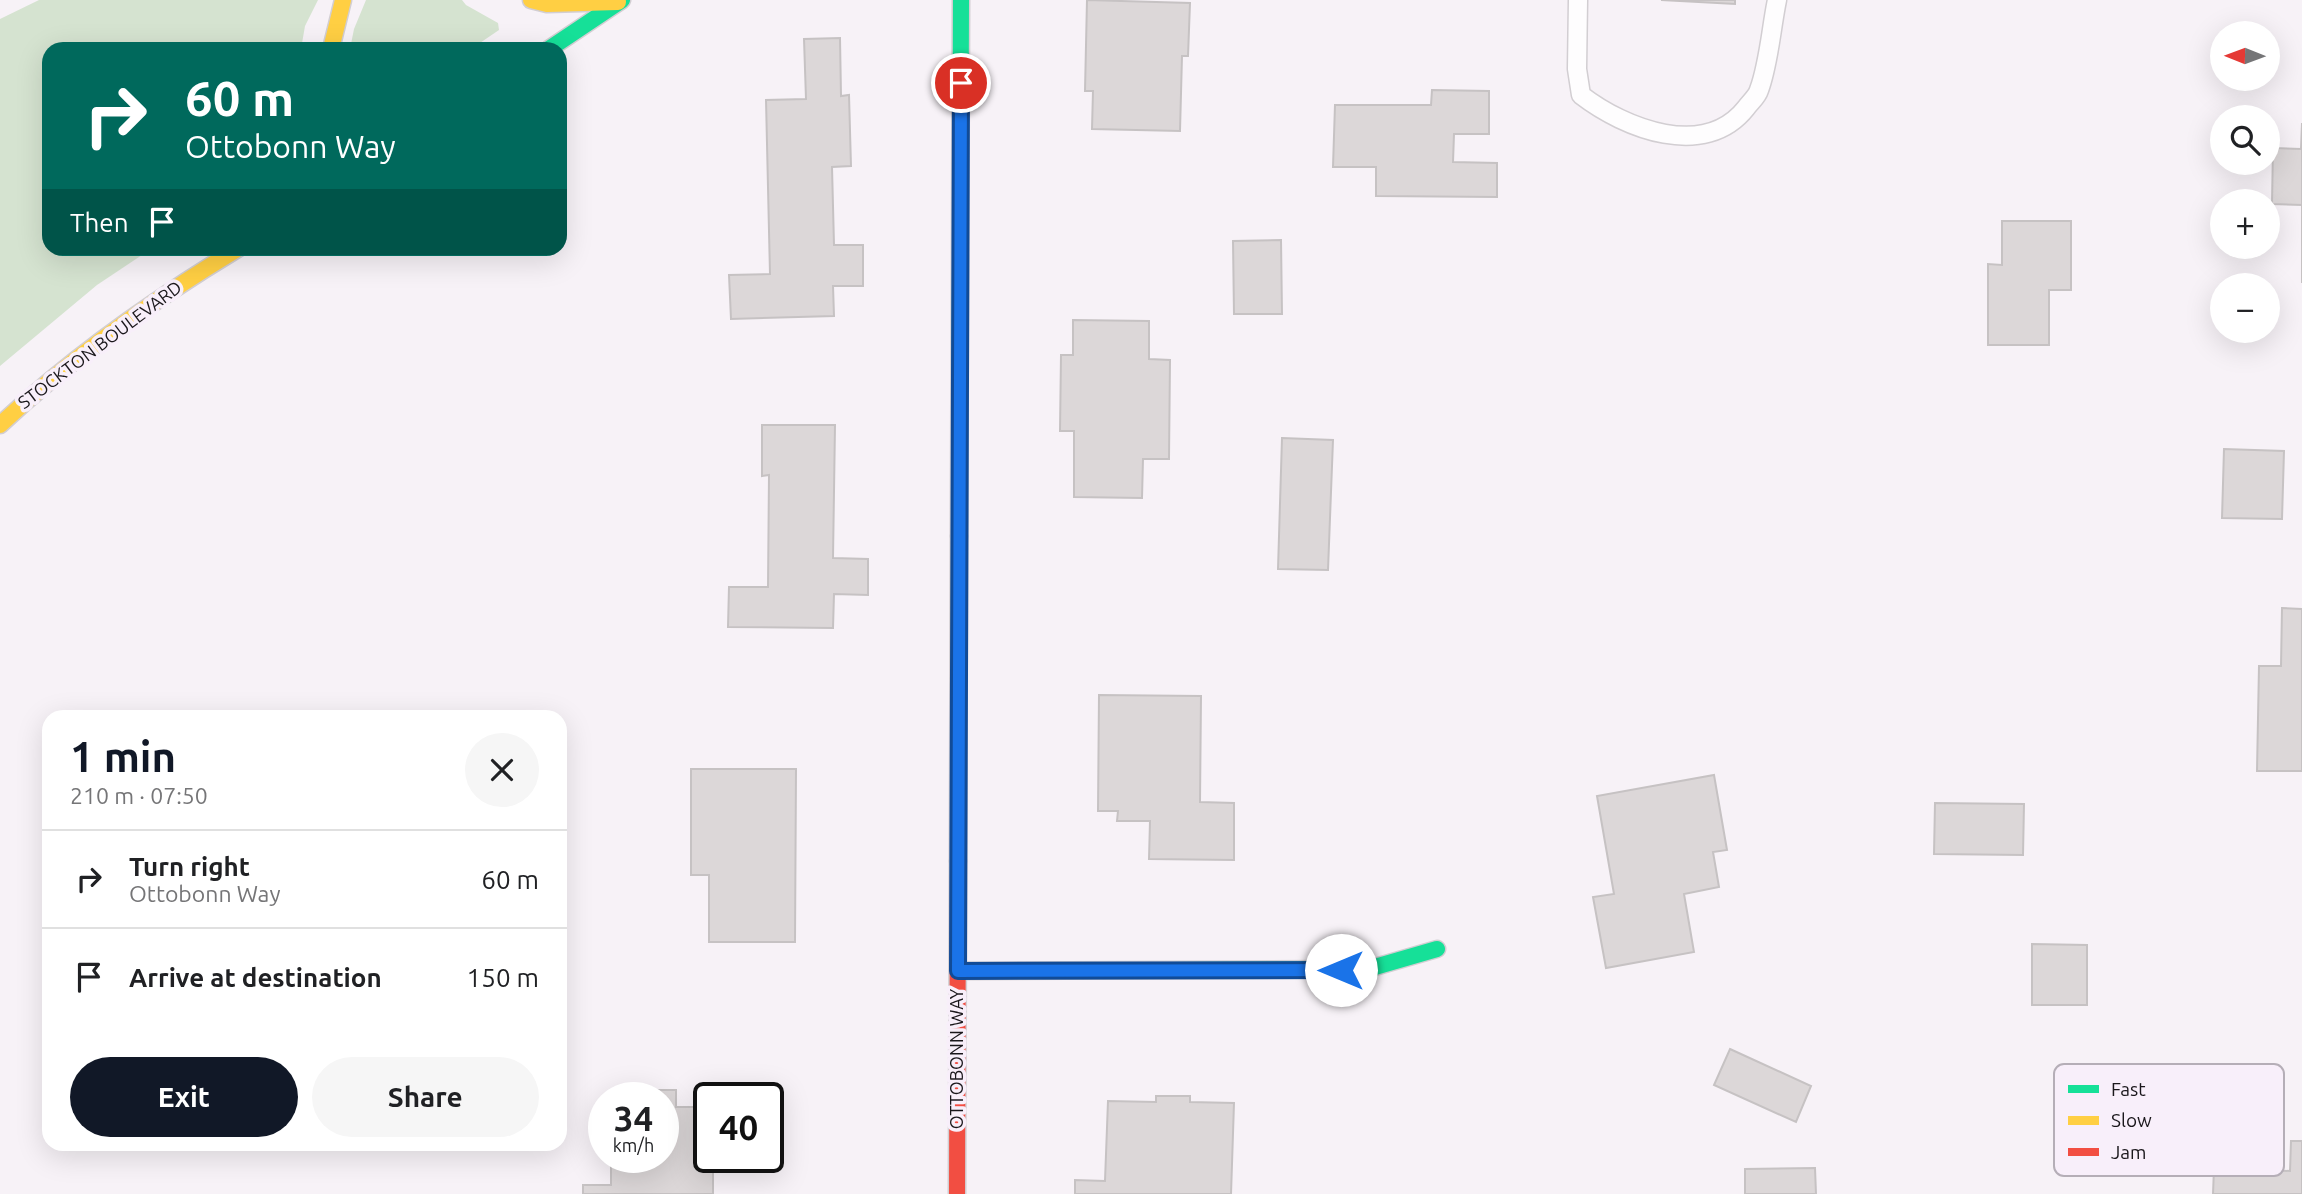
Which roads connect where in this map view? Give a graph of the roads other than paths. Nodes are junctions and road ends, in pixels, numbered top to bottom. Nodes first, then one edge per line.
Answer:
1 (343, 0) edge
2 (531, 0) edge
3 (961, 0) edge
4 (1578, 0) edge
5 (1777, 0) edge
6 (620, 1) edge
7 (333, 42) edge
8 (559, 42) edge
9 (225, 256) edge
10 (0, 425) edge
11 (1437, 949) dead end
12 (958, 971) junction
13 (957, 1194) edge

1 - 7 main road
2 - 6 main road
3 - 12 main road, OTTOBONN WAY
4 - 5 lane
6 - 8 main road
9 - 10 main road, STOCKTON BOULEVARD
11 - 12 main road
12 - 13 main road, OTTOBONN WAY

